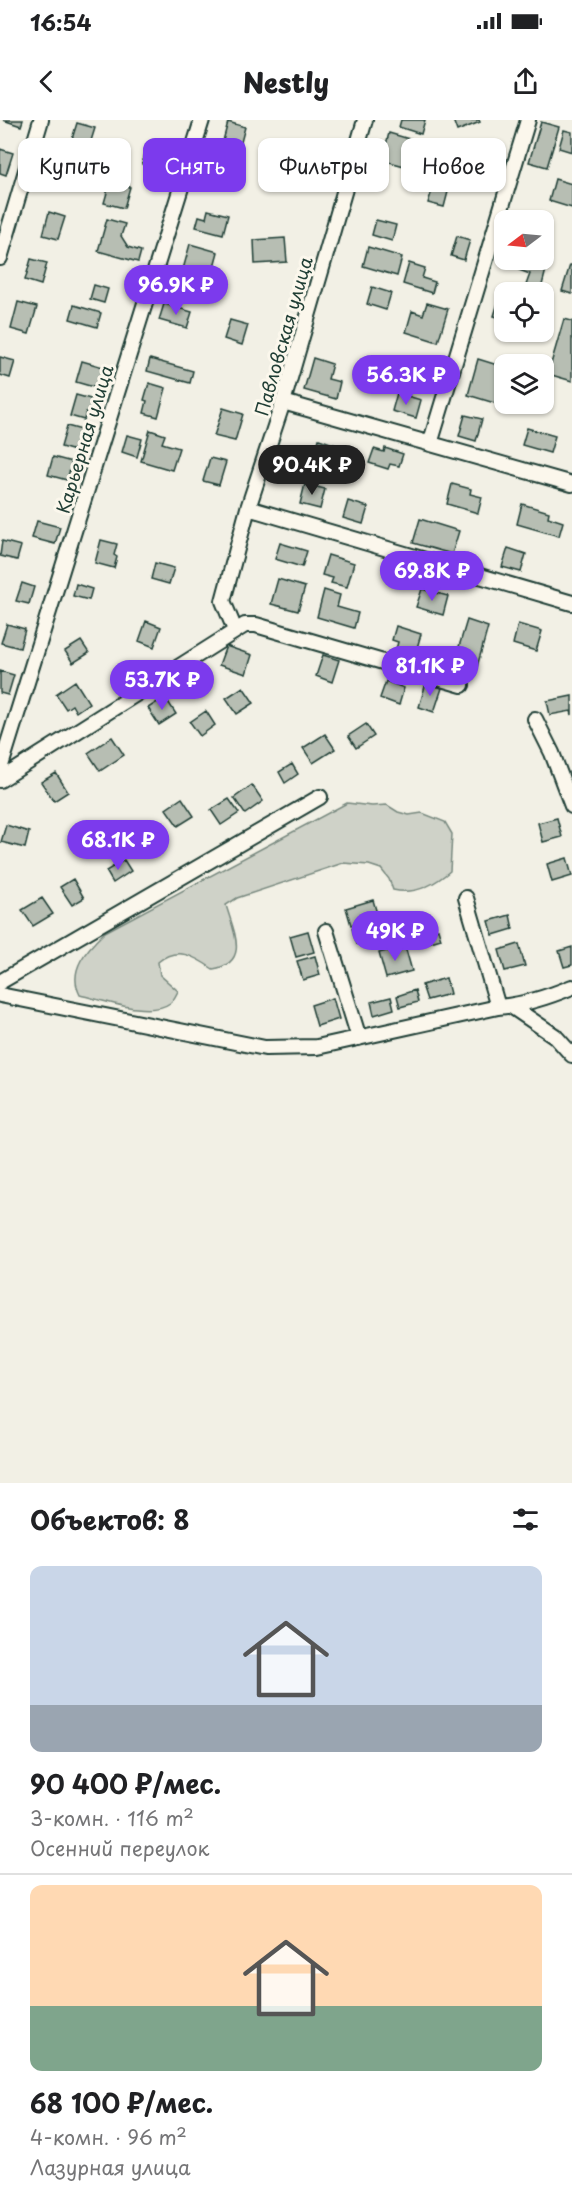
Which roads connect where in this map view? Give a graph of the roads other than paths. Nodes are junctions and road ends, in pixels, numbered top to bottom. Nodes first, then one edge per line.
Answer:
1 (42, 120) edge
2 (202, 120) edge
3 (365, 120) edge
4 (528, 120) edge
5 (0, 258) edge
6 (283, 402) junction
7 (430, 444) junction
8 (572, 484) edge
9 (248, 508) junction
10 (572, 603) edge
11 (235, 630) junction
12 (462, 685) dead end
13 (535, 719) dead end
14 (0, 768) edge
15 (0, 780) edge
16 (320, 797) dead end
17 (572, 806) edge
18 (466, 898) dead end
19 (326, 931) dead end
20 (0, 982) edge
21 (572, 987) edge
22 (0, 995) edge
23 (504, 1006) junction
24 (359, 1038) junction
25 (572, 1055) edge

1 - 5 street
2 - 14 street, Карьерная улица
3 - 6 street, Павловская улица
4 - 7 street
6 - 7 street
6 - 9 street, Павловская улица
7 - 8 street
9 - 10 street
9 - 11 street, Павловская улица
11 - 12 street
11 - 15 street
13 - 17 street
16 - 20 street
18 - 23 street
19 - 24 street
21 - 23 street
22 - 24 street
23 - 24 street
23 - 25 street

